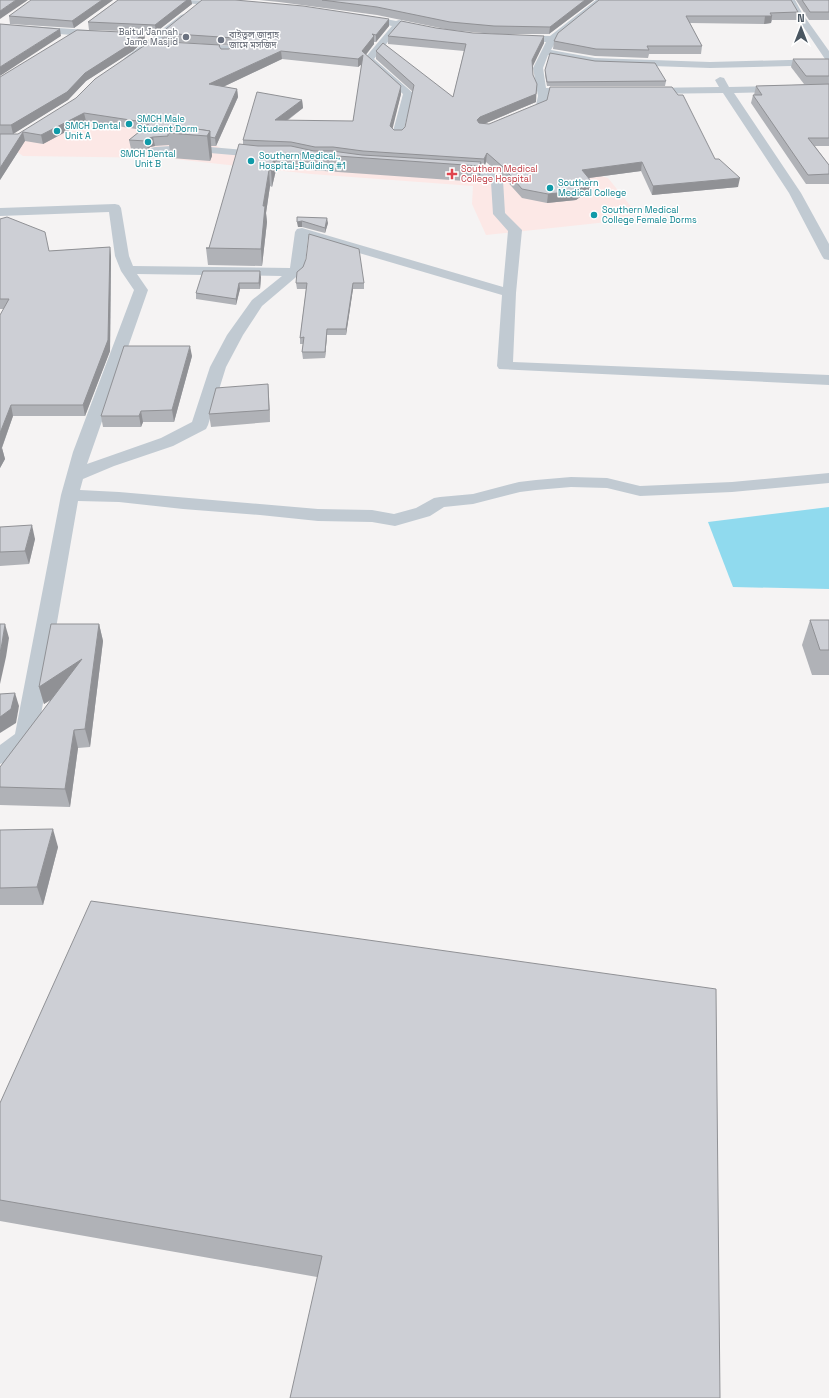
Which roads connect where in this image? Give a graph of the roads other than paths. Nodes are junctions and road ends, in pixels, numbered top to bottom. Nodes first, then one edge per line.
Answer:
1 (180, 0) edge
2 (205, 0) edge
3 (601, 0) edge
4 (791, 0) edge
5 (244, 4) edge
6 (348, 15) edge
7 (12, 17) edge
8 (400, 24) junction
9 (88, 25) edge
10 (0, 26) edge
11 (436, 32) edge
12 (76, 33) junction
13 (112, 35) edge
14 (508, 38) edge
15 (552, 39) junction
16 (63, 42) edge
17 (179, 46) edge
18 (545, 52) junction
19 (226, 54) edge
20 (829, 58) edge
21 (829, 62) edge
22 (710, 64) junction
23 (117, 67) edge
24 (829, 88) edge
25 (727, 90) junction
26 (543, 91) junction
27 (587, 91) edge
28 (632, 91) edge
29 (530, 109) edge
30 (398, 135) edge
31 (156, 150) dead end
32 (279, 156) edge
33 (436, 170) edge
34 (0, 212) edge
35 (829, 256) edge
36 (128, 271) junction
37 (295, 272) junction
38 (509, 293) junction
39 (829, 380) edge
40 (75, 476) junction
41 (829, 478) edge
42 (70, 495) junction
43 (0, 756) edge

1 - 2 street
2 - 5 street
2 - 23 street
3 - 15 street
4 - 20 street
6 - 8 street
7 - 10 street
8 - 11 street
8 - 30 street
9 - 12 street
10 - 12 street
12 - 13 street
12 - 16 street
14 - 15 street
15 - 18 street
17 - 19 street
18 - 22 street
18 - 26 street
21 - 22 street
22 - 25 street
24 - 25 street
25 - 28 street
25 - 35 street
26 - 27 street
26 - 29 street
31 - 32 street
33 - 38 street
34 - 36 street
36 - 37 street
36 - 40 street
37 - 38 street
37 - 40 street
38 - 39 street
40 - 42 street
41 - 42 street
42 - 43 street

